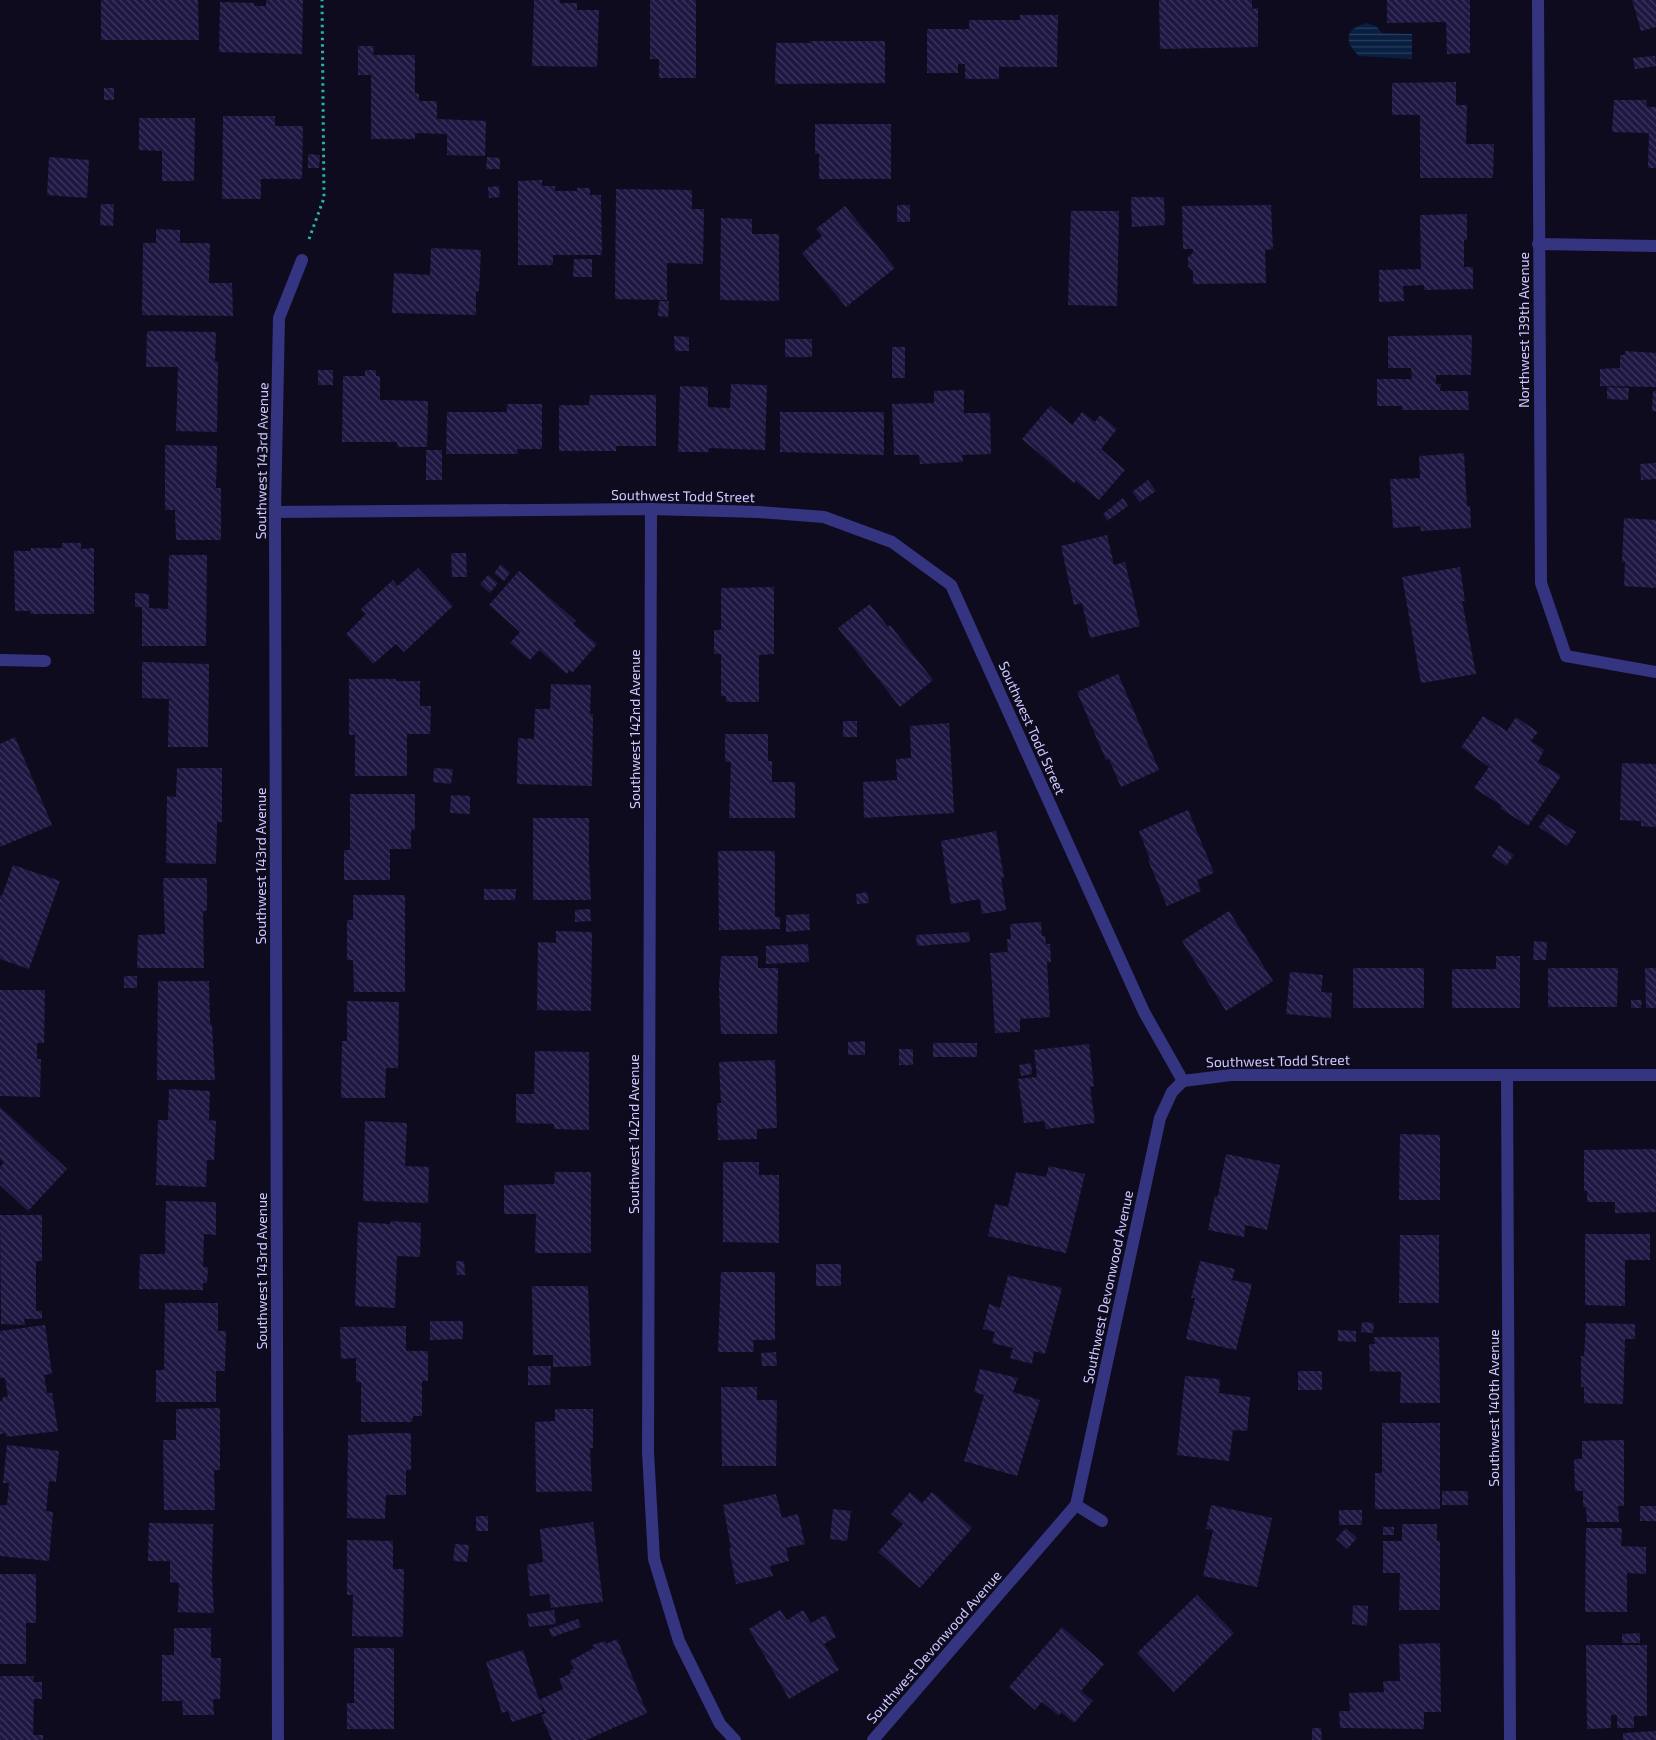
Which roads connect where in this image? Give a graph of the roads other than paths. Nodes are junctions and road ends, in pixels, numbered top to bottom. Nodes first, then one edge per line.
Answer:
1 (1538, 0) edge
2 (1538, 244) junction
3 (1656, 246) edge
4 (302, 260) road end
5 (651, 509) junction
6 (275, 512) junction
7 (0, 660) edge
8 (45, 661) dead end
9 (1656, 672) edge
10 (1507, 1075) junction
11 (1656, 1075) edge
12 (1183, 1081) junction
13 (1076, 1505) junction
14 (1102, 1521) dead end
15 (278, 1740) edge
16 (736, 1740) edge
17 (873, 1740) edge
18 (1510, 1740) edge

1 - 2 street, Northwest 139th Avenue
2 - 3 street
2 - 9 street, Northwest 139th Avenue
4 - 6 street, Southwest 143rd Avenue
5 - 6 street, Southwest Todd Street
5 - 12 street, Southwest Todd Street
5 - 16 street, Southwest 142nd Avenue
6 - 15 street, Southwest 143rd Avenue
7 - 8 street
10 - 11 street, Southwest Todd Street
10 - 12 street, Southwest Todd Street
10 - 18 street, Southwest 140th Avenue
12 - 13 street, Southwest Devonwood Avenue
13 - 14 street
13 - 17 street, Southwest Devonwood Avenue

